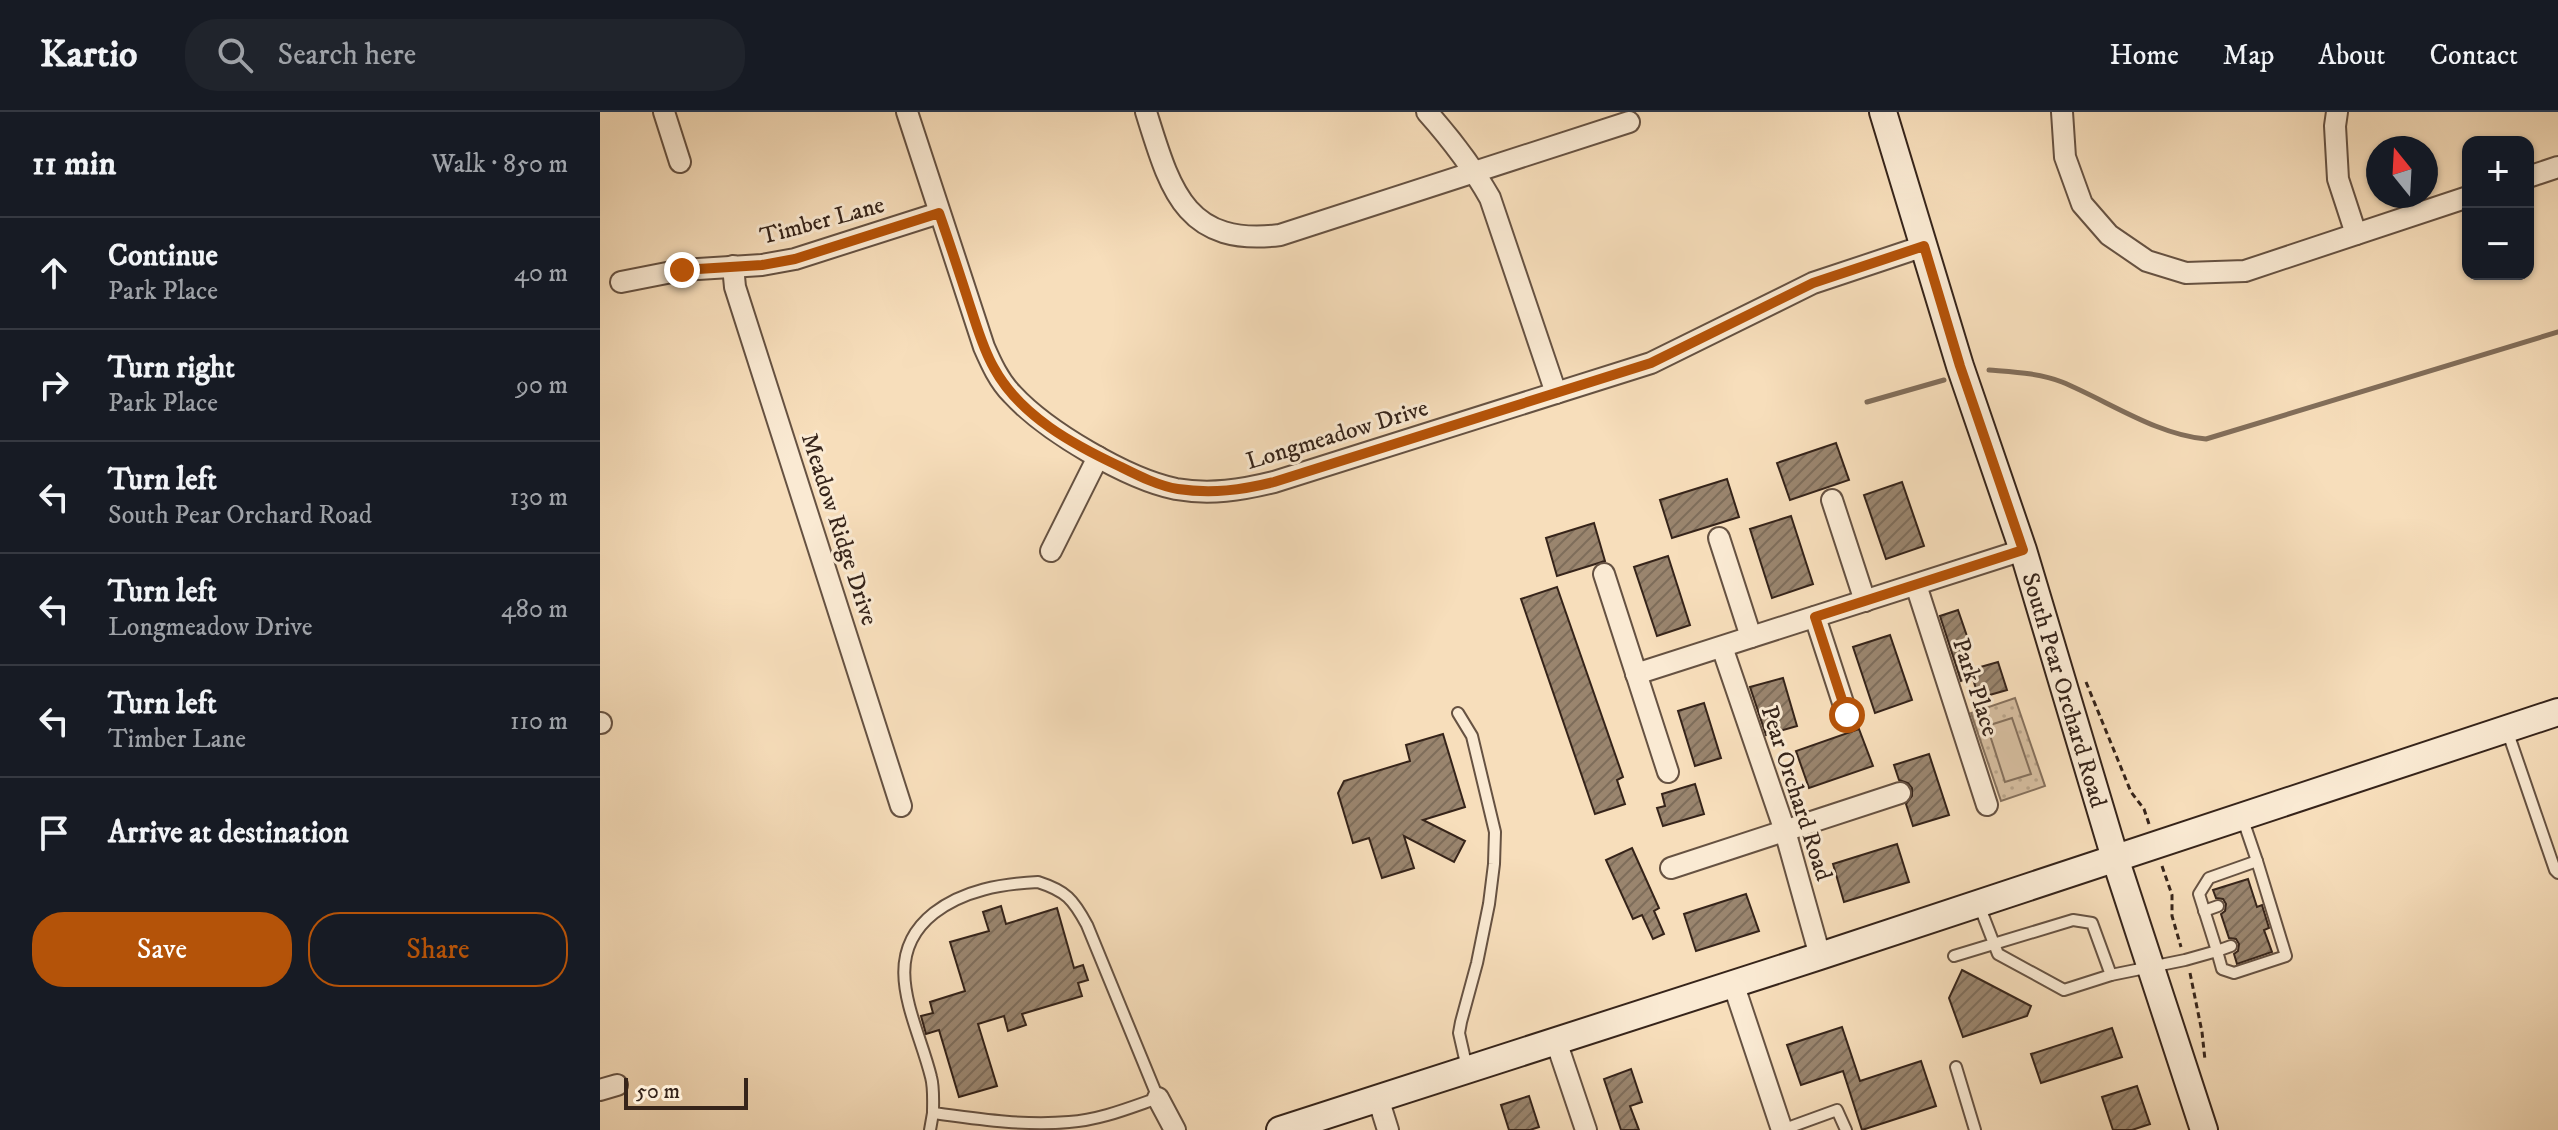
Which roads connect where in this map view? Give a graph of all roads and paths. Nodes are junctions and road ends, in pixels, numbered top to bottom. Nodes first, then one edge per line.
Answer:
1 (664, 112) edge
2 (907, 112) edge
3 (1146, 112) edge
4 (1427, 112) edge
5 (1883, 112) edge
6 (2062, 112) edge
7 (2337, 112) edge
8 (1629, 122) dead end
9 (680, 162) dead end
10 (2558, 167) edge
11 (1476, 173) junction
12 (2534, 175) edge
13 (2462, 199) edge
14 (939, 213) junction
15 (2356, 234) junction
16 (1924, 246) junction
17 (733, 266) junction
18 (621, 282) dead end
19 (1556, 393) junction
20 (1098, 457) junction
21 (1832, 500) dead end
22 (1719, 538) dead end
23 (2023, 550) junction
24 (1051, 551) dead end
25 (1604, 574) dead end
26 (1916, 585) junction
27 (1865, 601) junction
28 (1815, 617) junction
29 (1751, 637) junction
30 (1722, 647) junction
31 (1636, 674) junction
32 (2558, 712) edge
33 (1458, 713) dead end
34 (1847, 715) dead end
35 (2506, 728) junction
36 (1668, 772) dead end
37 (1900, 793) dead end
38 (1987, 805) dead end
39 (901, 806) dead end
40 (2242, 816) junction
41 (1785, 831) junction
42 (2115, 858) junction
43 (2257, 861) junction
44 (1671, 868) dead end
45 (2558, 873) edge
46 (2266, 890) junction
47 (2253, 894) dead end
48 (1978, 904) junction
49 (2218, 906) dead end
50 (2204, 911) junction
51 (2279, 932) junction
52 (2266, 936) dead end
53 (1993, 943) junction
54 (2231, 946) dead end
55 (2217, 951) junction
56 (1820, 956) junction
57 (1954, 956) dead end
58 (2034, 964) dead end
59 (2151, 966) junction
60 (2022, 967) junction
61 (2111, 975) junction
62 (1733, 983) junction
63 (1556, 1041) junction
64 (1956, 1067) dead end
65 (1467, 1070) junction
66 (1158, 1098) junction
67 (1378, 1098) junction
68 (933, 1113) junction
69 (930, 1130) edge
70 (1175, 1130) edge
71 (1280, 1130) edge
72 (1388, 1130) edge
73 (1586, 1130) edge
74 (1782, 1130) edge
75 (1846, 1130) edge
76 (1975, 1130) edge
77 (2204, 1130) edge

1 - 9 street
2 - 14 street, Longmeadow Drive
3 - 11 street
4 - 11 street
5 - 16 main road, South Pear Orchard Road
6 - 15 street
7 - 15 street
8 - 11 street
10 - 12 street
11 - 19 street
13 - 15 street
14 - 17 street, Timber Lane
14 - 20 street, Longmeadow Drive
16 - 19 street, Longmeadow Drive
16 - 23 main road, South Pear Orchard Road
17 - 18 street, Timber Lane
17 - 39 street, Meadow Ridge Drive
19 - 20 street, Longmeadow Drive
20 - 24 street
21 - 27 street
22 - 29 street
23 - 26 street
23 - 42 main road, South Pear Orchard Road
25 - 31 street
26 - 27 street
26 - 38 street, Park Place
27 - 28 street
28 - 29 street
28 - 34 street
29 - 30 street
30 - 31 street
30 - 41 street, Pear Orchard Road
31 - 36 street
32 - 35 main road
33 - 65 lane
35 - 40 main road
35 - 45 lane
37 - 41 street
40 - 42 main road
40 - 43 lane
41 - 44 street
41 - 56 street, Pear Orchard Road
42 - 48 main road
42 - 59 main road, South Pear Orchard Road
43 - 46 lane
43 - 50 lane
46 - 47 lane
46 - 51 lane
48 - 53 lane
48 - 56 main road
49 - 50 lane
50 - 55 lane
51 - 52 lane
51 - 55 lane
53 - 57 lane
53 - 60 lane
53 - 61 lane
54 - 55 lane
55 - 59 lane
56 - 62 main road
58 - 60 lane
59 - 61 lane
59 - 77 main road, South Pear Orchard Road
60 - 61 lane
62 - 63 main road
62 - 74 street
63 - 65 main road
63 - 73 street
64 - 76 lane
65 - 67 main road
66 - 68 lane
66 - 68 lane
66 - 70 street
67 - 71 main road
67 - 72 street
68 - 69 lane
74 - 75 lane

